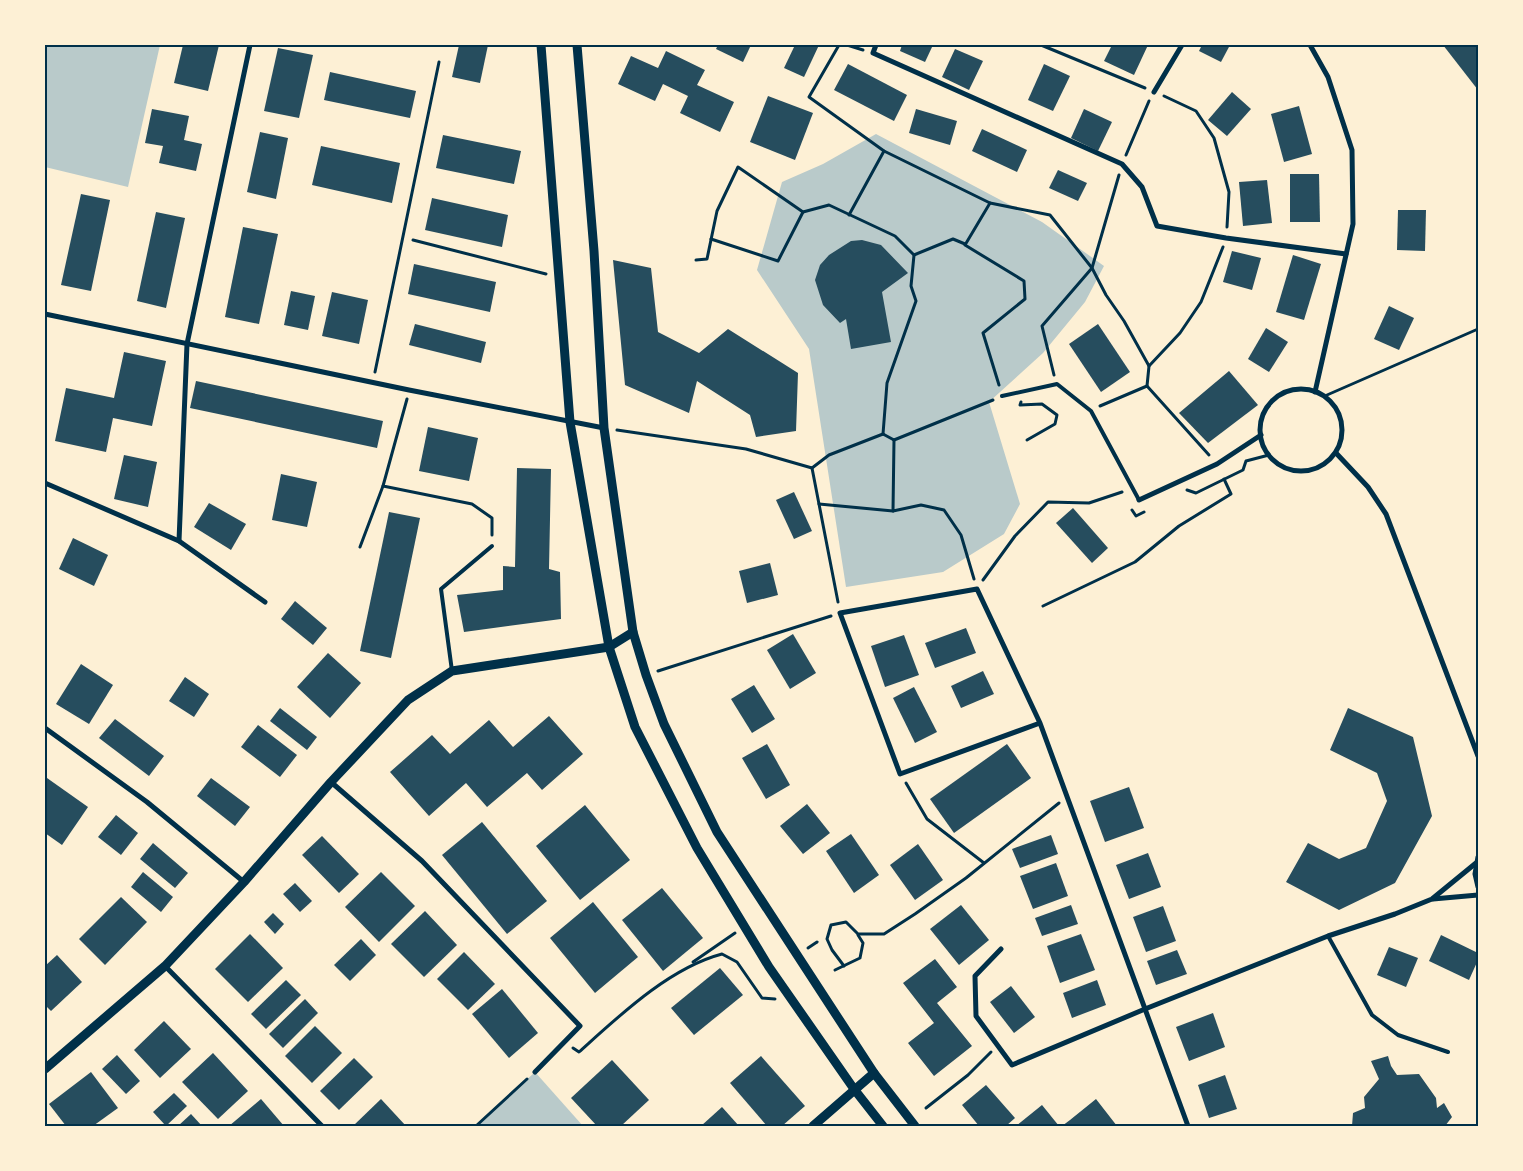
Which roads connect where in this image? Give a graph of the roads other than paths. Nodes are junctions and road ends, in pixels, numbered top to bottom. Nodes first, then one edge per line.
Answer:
1 (250, 45) edge
2 (541, 45) edge
3 (577, 45) edge
4 (876, 45) edge
5 (1182, 45) edge
6 (1310, 45) edge
7 (1154, 92) road end
8 (1346, 254) junction
9 (45, 314) edge
10 (187, 344) junction
11 (1315, 392) junction
12 (1002, 396) road end
13 (570, 422) junction
14 (604, 428) junction
15 (1261, 435) junction
16 (1336, 453) junction
17 (45, 483) edge
18 (1138, 500) joint
19 (179, 541) junction
20 (492, 546) road end
21 (265, 602) dead end
22 (633, 632) junction
23 (609, 647) junction
24 (452, 671) junction
25 (1040, 723) junction
26 (46, 731) edge
27 (1478, 756) edge
28 (332, 782) junction
29 (1477, 860) edge
30 (244, 882) junction
31 (1478, 887) edge
32 (1478, 895) edge
33 (1432, 898) junction
34 (1328, 936) junction
35 (1001, 949) dead end
36 (165, 966) junction
37 (1145, 1009) junction
38 (1448, 1052) dead end
39 (45, 1069) edge
40 (535, 1072) road end
41 (874, 1073) junction
42 (854, 1089) junction
43 (322, 1126) edge
44 (813, 1126) edge
45 (883, 1126) edge
46 (915, 1126) edge
47 (1188, 1126) edge

1 - 10 street
2 - 13 street
3 - 14 street
4 - 8 street
5 - 7 street
6 - 8 street
8 - 11 street
9 - 10 street
10 - 13 street
10 - 19 street
11 - 15 street
11 - 16 street
12 - 18 lane
13 - 14 street
13 - 23 street
14 - 22 street
15 - 16 street
15 - 18 street
16 - 27 street
17 - 19 street
19 - 21 street
20 - 24 lane
22 - 23 street
22 - 41 street
23 - 24 street
23 - 42 street
24 - 28 street
25 - 25 street
25 - 37 street
26 - 30 street
28 - 30 street
28 - 40 street
29 - 31 street
29 - 33 street
30 - 36 street
32 - 33 street
33 - 34 street
34 - 37 street
34 - 38 lane
35 - 37 street
36 - 39 street
36 - 43 street
37 - 47 street
41 - 42 street
41 - 46 street
42 - 44 street
42 - 45 street

